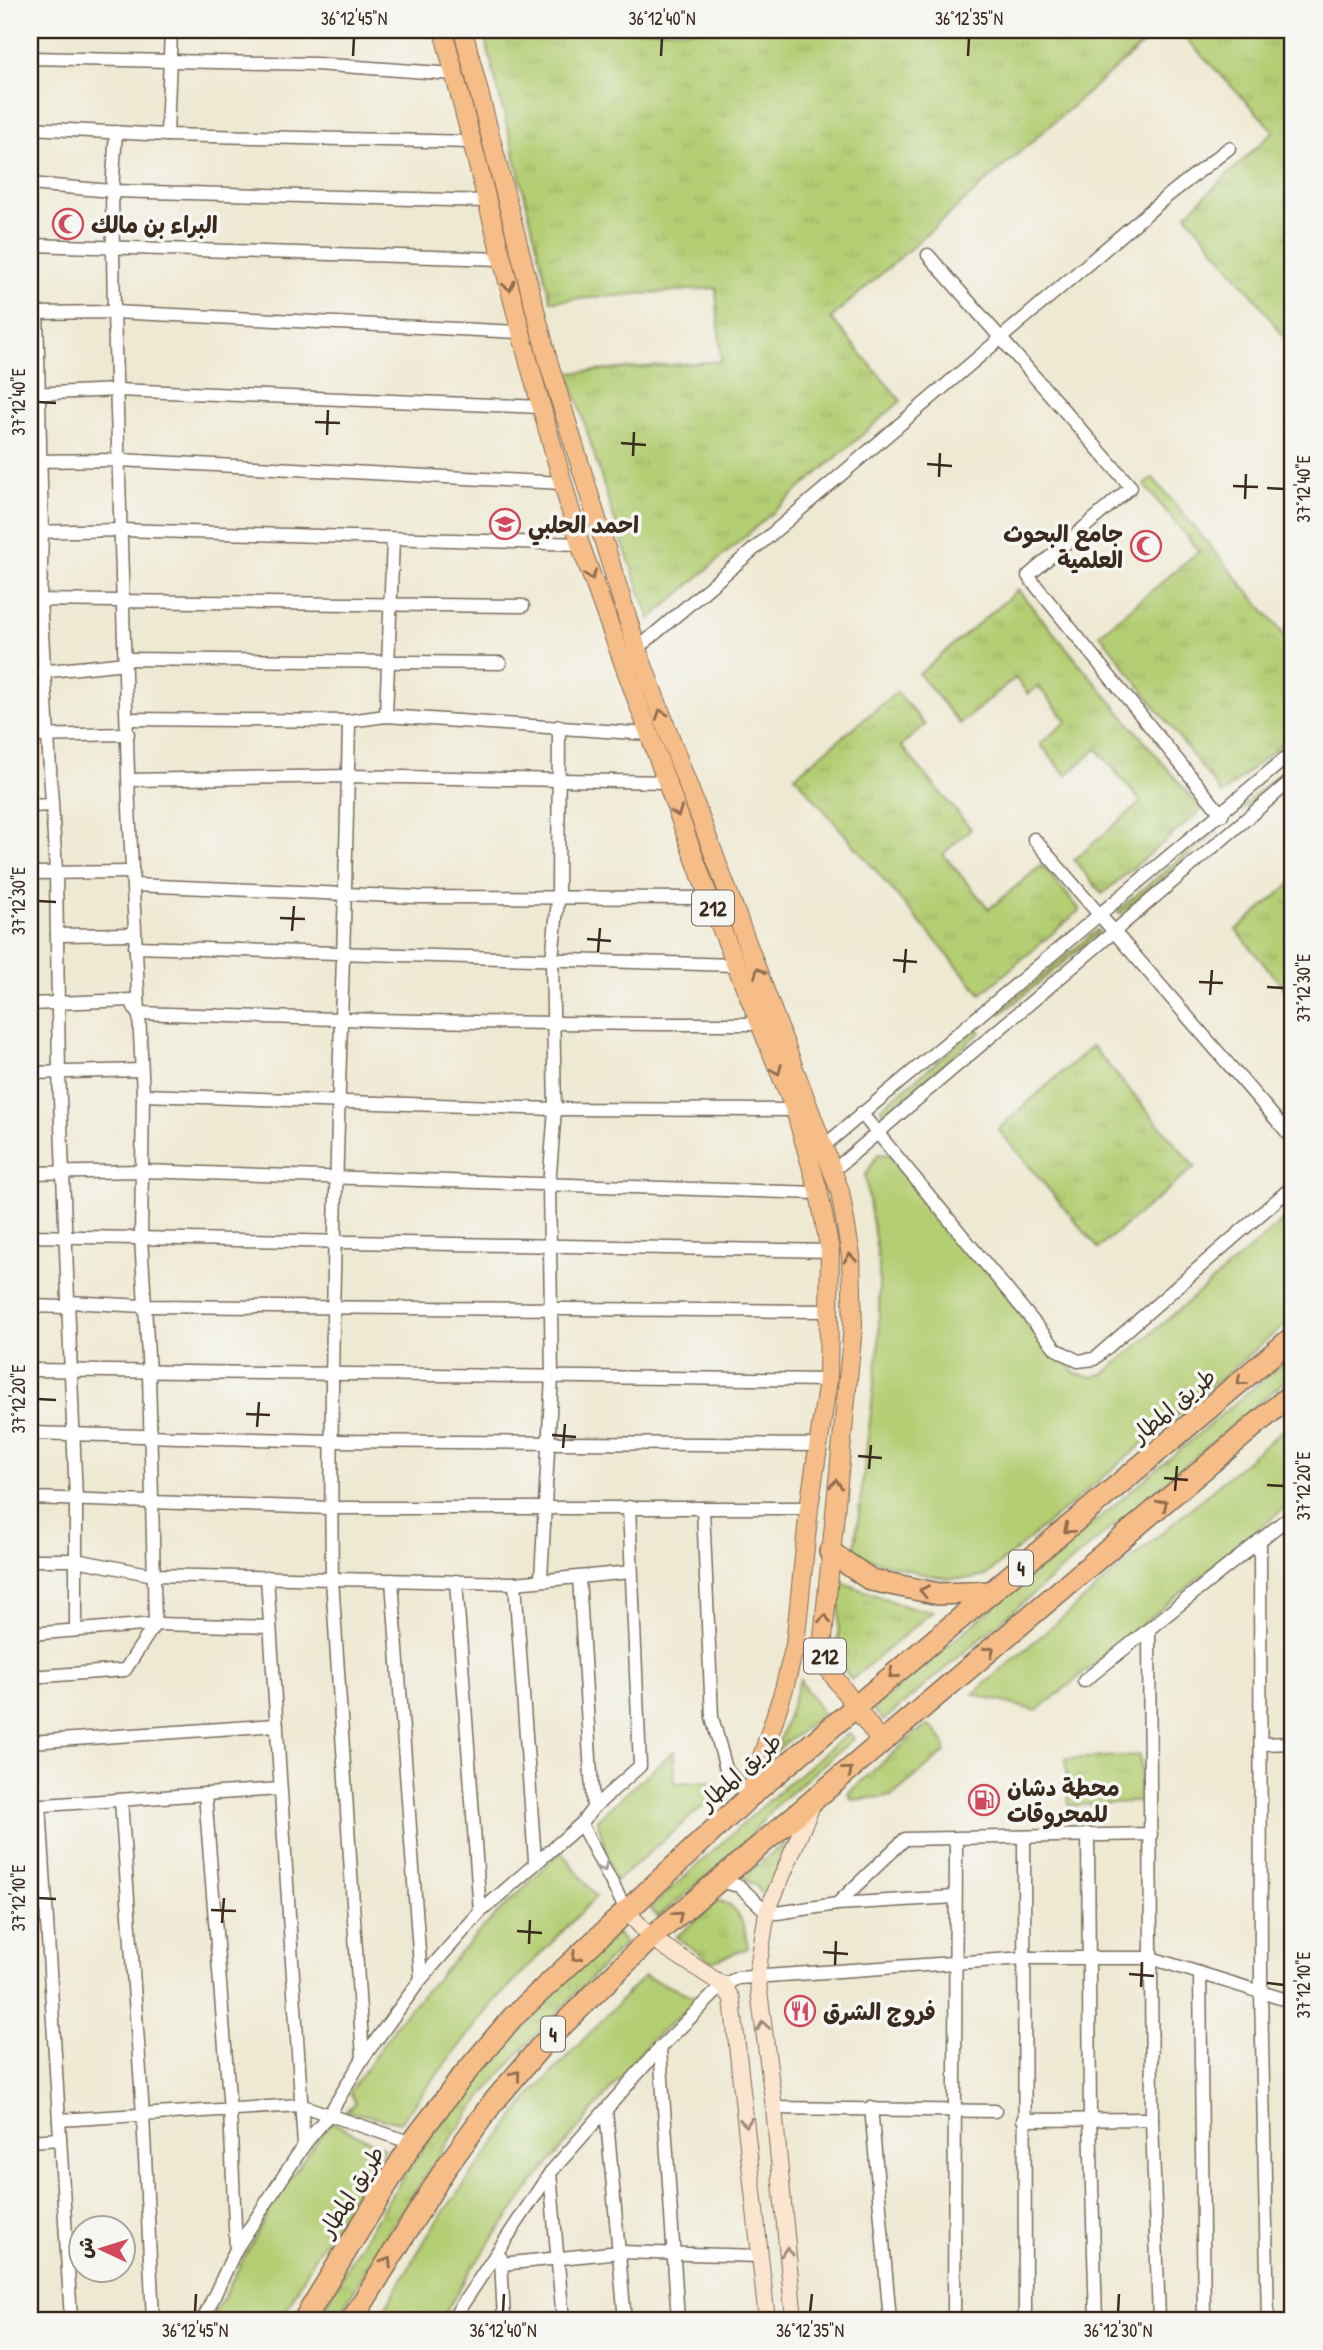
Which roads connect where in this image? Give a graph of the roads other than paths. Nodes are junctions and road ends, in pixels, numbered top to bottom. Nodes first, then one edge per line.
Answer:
1 (171, 30) edge
2 (443, 30) edge
3 (463, 30) edge
4 (30, 58) edge
5 (170, 61) junction
6 (454, 74) junction
7 (30, 128) edge
8 (117, 132) junction
9 (167, 135) junction
10 (472, 142) junction
11 (1229, 148) dead end
12 (30, 184) edge
13 (112, 191) junction
14 (487, 201) junction
15 (30, 245) edge
16 (114, 248) junction
17 (928, 255) dead end
18 (502, 259) junction
19 (114, 312) junction
20 (33, 313) edge
21 (520, 332) junction
22 (1001, 339) junction
23 (117, 390) junction
24 (34, 394) edge
25 (541, 407) junction
26 (35, 460) edge
27 (119, 460) junction
28 (563, 483) junction
29 (121, 530) junction
30 (36, 531) edge
31 (393, 540) junction
32 (580, 544) junction
33 (125, 599) junction
34 (35, 600) edge
35 (388, 603) junction
36 (523, 606) dead end
37 (637, 649) junction
38 (388, 660) junction
39 (126, 661) junction
40 (500, 663) dead end
41 (44, 672) junction
42 (30, 673) edge
43 (386, 716) junction
44 (128, 719) junction
45 (349, 721) junction
46 (559, 726) junction
47 (128, 734) junction
48 (649, 734) junction
49 (47, 735) junction
50 (30, 736) edge
51 (1293, 752) edge
52 (348, 776) junction
53 (1293, 779) edge
54 (130, 780) junction
55 (559, 780) junction
56 (666, 782) junction
57 (50, 805) junction
58 (30, 806) edge
59 (1222, 815) junction
60 (1034, 839) dead end
61 (56, 872) junction
62 (30, 873) edge
63 (133, 878) junction
64 (343, 894) junction
65 (709, 898) junction
66 (558, 900) junction
67 (1098, 917) junction
68 (1112, 933) junction
69 (57, 935) junction
70 (135, 940) junction
71 (343, 951) junction
72 (552, 959) junction
73 (735, 965) junction
74 (30, 1004) edge
75 (58, 1004) junction
76 (137, 1013) junction
77 (340, 1020) junction
78 (553, 1024) junction
79 (757, 1024) junction
80 (141, 1070) junction
81 (30, 1073) edge
82 (59, 1073) junction
83 (143, 1095) junction
84 (337, 1102) junction
85 (555, 1109) junction
86 (795, 1110) junction
87 (861, 1113) junction
88 (877, 1132) junction
89 (1293, 1139) edge
90 (825, 1145) junction
91 (834, 1170) junction
92 (142, 1171) junction
93 (62, 1172) junction
94 (30, 1173) edge
95 (337, 1178) junction
96 (549, 1186) junction
97 (1293, 1186) edge
98 (819, 1193) junction
99 (30, 1236) edge
100 (66, 1238) junction
101 (141, 1238) junction
102 (336, 1242) junction
103 (551, 1243) junction
104 (830, 1251) junction
105 (69, 1302) junction
106 (30, 1306) edge
107 (144, 1306) junction
108 (334, 1308) junction
109 (550, 1311) junction
110 (829, 1311) junction
111 (1293, 1337) edge
112 (69, 1368) junction
113 (30, 1370) edge
114 (149, 1373) junction
115 (333, 1376) junction
116 (552, 1376) junction
117 (828, 1380) junction
118 (1293, 1393) edge
119 (30, 1433) edge
120 (149, 1435) junction
121 (71, 1436) junction
122 (331, 1441) junction
123 (548, 1442) junction
124 (818, 1445) junction
125 (30, 1499) edge
126 (76, 1500) junction
127 (151, 1500) junction
128 (546, 1506) junction
129 (629, 1507) junction
130 (331, 1508) junction
131 (703, 1508) junction
132 (809, 1508) junction
133 (1293, 1514) edge
134 (1260, 1540) junction
135 (830, 1552) junction
136 (30, 1560) edge
137 (76, 1560) junction
138 (631, 1572) junction
139 (154, 1575) junction
140 (267, 1577) junction
141 (579, 1577) junction
142 (332, 1579) junction
143 (541, 1579) junction
144 (392, 1580) junction
145 (456, 1581) junction
146 (515, 1583) junction
147 (992, 1592) junction
148 (155, 1624) junction
149 (270, 1627) junction
150 (1149, 1629) junction
151 (76, 1630) junction
152 (30, 1634) edge
153 (796, 1645) junction
154 (822, 1648) junction
155 (30, 1677) edge
156 (1084, 1681) dead end
157 (854, 1706) junction
158 (276, 1725) junction
159 (30, 1742) edge
160 (881, 1742) junction
161 (1293, 1743) edge
162 (1261, 1744) junction
163 (280, 1789) junction
164 (205, 1794) junction
165 (749, 1797) junction
166 (121, 1800) junction
167 (814, 1800) junction
168 (35, 1806) edge
169 (593, 1808) junction
170 (581, 1824) junction
171 (1150, 1833) junction
172 (1088, 1834) junction
173 (1024, 1837) junction
174 (956, 1839) junction
175 (535, 1861) junction
176 (719, 1881) junction
177 (954, 1897) junction
178 (837, 1904) junction
179 (626, 1910) junction
180 (480, 1912) junction
181 (767, 1912) junction
182 (651, 1938) junction
183 (1025, 1958) junction
184 (1151, 1958) junction
185 (1089, 1960) junction
186 (953, 1962) junction
187 (1200, 1973) junction
188 (757, 1975) junction
189 (421, 1979) junction
190 (723, 1985) junction
191 (1261, 1992) junction
192 (1293, 2002) edge
193 (660, 2048) junction
194 (363, 2058) junction
195 (300, 2105) junction
196 (871, 2107) junction
197 (774, 2108) junction
198 (230, 2110) junction
199 (606, 2110) junction
200 (956, 2110) junction
201 (995, 2111) dead end
202 (330, 2113) junction
203 (144, 2115) junction
204 (1090, 2119) junction
205 (1152, 2119) junction
206 (59, 2120) junction
207 (1023, 2120) junction
208 (60, 2139) junction
209 (30, 2141) edge
210 (412, 2143) junction
211 (304, 2145) junction
212 (550, 2173) junction
213 (500, 2247) junction
214 (236, 2249) junction
215 (620, 2252) junction
216 (673, 2253) junction
217 (760, 2256) junction
218 (559, 2260) junction
219 (501, 2264) junction
220 (72, 2320) edge
221 (153, 2320) edge
222 (203, 2320) edge
223 (304, 2320) edge
224 (352, 2320) edge
225 (452, 2320) edge
226 (504, 2320) edge
227 (563, 2320) edge
228 (625, 2320) edge
229 (678, 2320) edge
230 (767, 2320) edge
231 (794, 2320) edge
232 (890, 2320) edge
233 (954, 2320) edge
234 (1025, 2320) edge
235 (1096, 2320) edge
236 (1160, 2320) edge
237 (1204, 2320) edge
238 (1268, 2320) edge

1 - 5 street
2 - 6 main road, 212
3 - 37 main road, 212
4 - 5 street
5 - 6 street
5 - 9 street
6 - 10 main road, 212
7 - 8 street
8 - 9 street
8 - 13 street
9 - 10 street
10 - 14 main road, 212
11 - 22 street
12 - 13 street
13 - 14 street
13 - 16 street
14 - 18 main road, 212
15 - 16 street
16 - 18 street
16 - 19 street
17 - 22 street
18 -> 21 main road, 212
19 - 20 street
19 - 21 street
19 - 23 street
20 - 24 street
21 - 25 main road, 212
22 - 37 street
22 - 59 street
23 - 24 street
23 - 25 street
23 - 27 street
24 - 26 street
25 - 28 main road, 212
26 - 27 street
26 - 30 street
27 - 28 street
27 - 29 street
28 - 32 main road, 212
29 - 30 street
29 - 31 street
29 - 33 street
30 - 34 street
31 - 32 street
31 - 35 street
32 -> 48 main road, 212
33 - 34 street
33 - 35 street
33 - 39 street
34 - 41 street
35 - 36 street
35 - 38 street
90 -> 37 main road, 212
38 - 39 street
38 - 40 street
38 - 43 street
39 - 41 street
39 - 44 street
41 - 42 street
41 - 49 street
43 - 45 street
43 - 46 street
44 - 45 street
44 - 47 street
45 - 52 street
46 - 48 street
46 - 55 street
47 - 49 street
47 - 54 street
48 - 56 main road, 212
49 - 50 street
49 - 57 street
51 - 59 street
52 - 54 street
52 - 55 street
52 - 64 street
53 - 68 street
54 - 63 street
55 - 56 street
55 - 66 street
56 -> 65 main road, 212
57 - 58 street
57 - 61 street
59 - 67 street
60 - 67 street
61 - 62 street
61 - 63 street
61 - 69 street
63 - 64 street
63 - 70 street
64 - 66 street
64 - 71 street
65 - 66 street
65 - 73 main road, 212
66 - 72 street
67 - 68 street
67 - 87 street
68 - 88 street
68 - 89 street
69 - 70 street
69 - 75 street
70 - 71 street
70 - 76 street
71 - 72 street
71 - 77 street
72 - 73 street
72 - 78 street
73 - 79 main road, 212
74 - 75 street
75 - 76 street
75 - 82 street
76 - 77 street
76 - 80 street
77 - 78 street
77 - 84 street
78 - 79 street
78 - 85 street
79 -> 86 main road, 212
80 - 82 street
80 - 83 street
81 - 82 street
82 - 93 street
83 - 84 street
83 - 92 street
84 - 85 street
84 - 95 street
85 - 86 street
85 - 96 street
86 - 98 main road, 212
87 - 88 street
87 - 90 street
88 - 91 street
88 - 97 street
90 - 91 main road, 212
135 -> 91 main road, 212
92 - 93 street
92 - 95 street
92 - 101 street
93 - 94 street
93 - 100 street
95 - 96 street
95 - 102 street
96 - 98 street
96 - 103 street
98 - 104 main road, 212
99 - 100 street
100 - 101 street
100 - 105 street
101 - 102 street
101 - 107 street
102 - 103 street
102 - 108 street
103 - 104 street
103 - 109 street
104 - 110 main road, 212
105 - 106 street
105 - 107 street
105 - 112 street
107 - 108 street
107 - 114 street
108 - 109 street
108 - 115 street
109 - 110 street
109 - 116 street
110 - 117 main road, 212
111 -> 147 highway, طريق المطار / 4
112 - 113 street
112 - 114 street
112 - 121 street
114 - 115 street
114 - 120 street
115 - 116 street
115 - 122 street
116 - 117 street
116 - 123 street
117 - 124 main road, 212
160 -> 118 highway, 4
119 - 121 street
120 - 121 street
120 - 122 street
120 - 127 street
121 - 126 street
122 - 123 street
122 - 130 street
123 - 124 street
123 - 128 street
124 - 132 main road, 212
125 - 126 street
126 - 127 street
126 - 137 street
127 - 130 street
127 - 139 street
128 - 129 street
128 - 130 street
128 - 143 street
129 - 131 street
129 - 138 street
130 - 142 street
131 - 132 street
131 - 165 street
132 - 153 main road, 212
133 - 134 street
134 - 150 street
134 - 162 street
147 -> 135 highway
154 -> 135 main road, 212
136 - 137 street
137 - 139 street
137 - 151 street
138 - 141 street
138 - 169 street
139 - 140 street
139 - 148 street
140 - 142 street
140 - 149 street
141 - 143 street
141 - 169 street
142 - 144 street
142 - 194 street
143 - 146 street
144 - 145 street
144 - 189 street
145 - 146 street
145 - 180 street
146 - 175 street
147 -> 157 highway, طريق المطار / 4
148 - 149 street
148 - 151 street
148 - 155 street
149 - 158 street
150 - 156 street
150 - 171 street
151 - 152 street
153 - 154 main road
153 - 165 main road, 212
154 - 157 main road, 212
157 - 160 main road, 212
157 - 165 highway, طريق المطار / 4
158 - 159 street
158 - 163 street
167 -> 160 highway
161 - 162 street
162 - 191 street
163 - 164 street
163 - 195 street
164 - 166 street
164 - 198 street
165 - 179 highway, طريق المطار
166 - 168 street
166 - 203 street
167 - 176 highway, 4
167 - 181 main road
168 - 206 street
169 - 170 street
170 - 175 street
170 -> 179 street
171 - 172 street
171 - 184 street
172 - 173 street
172 - 185 street
173 - 174 street
173 - 183 street
174 - 177 street
174 - 178 street
175 - 180 street
176 - 181 street
182 -> 176 highway, 4
177 - 178 street
177 - 186 street
178 - 181 street
179 - 182 main road
179 -> 210 highway, طريق المطار / 4
180 - 189 street
181 - 188 main road
182 - 190 main road
224 -> 182 highway, 4
183 - 185 street
183 - 186 street
183 - 207 street
184 - 185 street
184 - 187 street
184 - 205 street
185 - 204 street
186 - 188 street
186 - 200 street
187 - 191 street
187 - 237 street
188 - 190 street
197 -> 188 main road
189 - 194 street
190 - 193 street
190 -> 217 main road
191 - 192 street
191 - 238 street
193 - 199 street
193 - 216 street
194 - 202 street
195 - 198 street
195 - 202 street
195 - 211 street
196 - 197 street
196 - 200 street
196 - 232 street
231 -> 197 main road
198 - 203 street
198 - 214 street
199 - 212 street
199 - 215 street
200 - 201 street
200 - 233 street
202 - 210 street
202 - 211 street
203 - 206 street
203 - 221 street
204 - 205 street
204 - 207 street
204 - 235 street
205 - 236 street
206 - 208 street
207 - 234 street
208 - 209 street
208 - 220 street
210 - 223 highway, طريق المطار / 4
211 - 214 street
212 - 213 street
212 - 218 street
213 - 219 street
213 - 225 street
214 - 222 street
215 - 216 street
215 - 218 street
215 - 228 street
216 - 217 street
216 - 229 street
217 - 230 main road
218 - 219 street
218 - 227 street
219 - 226 street

